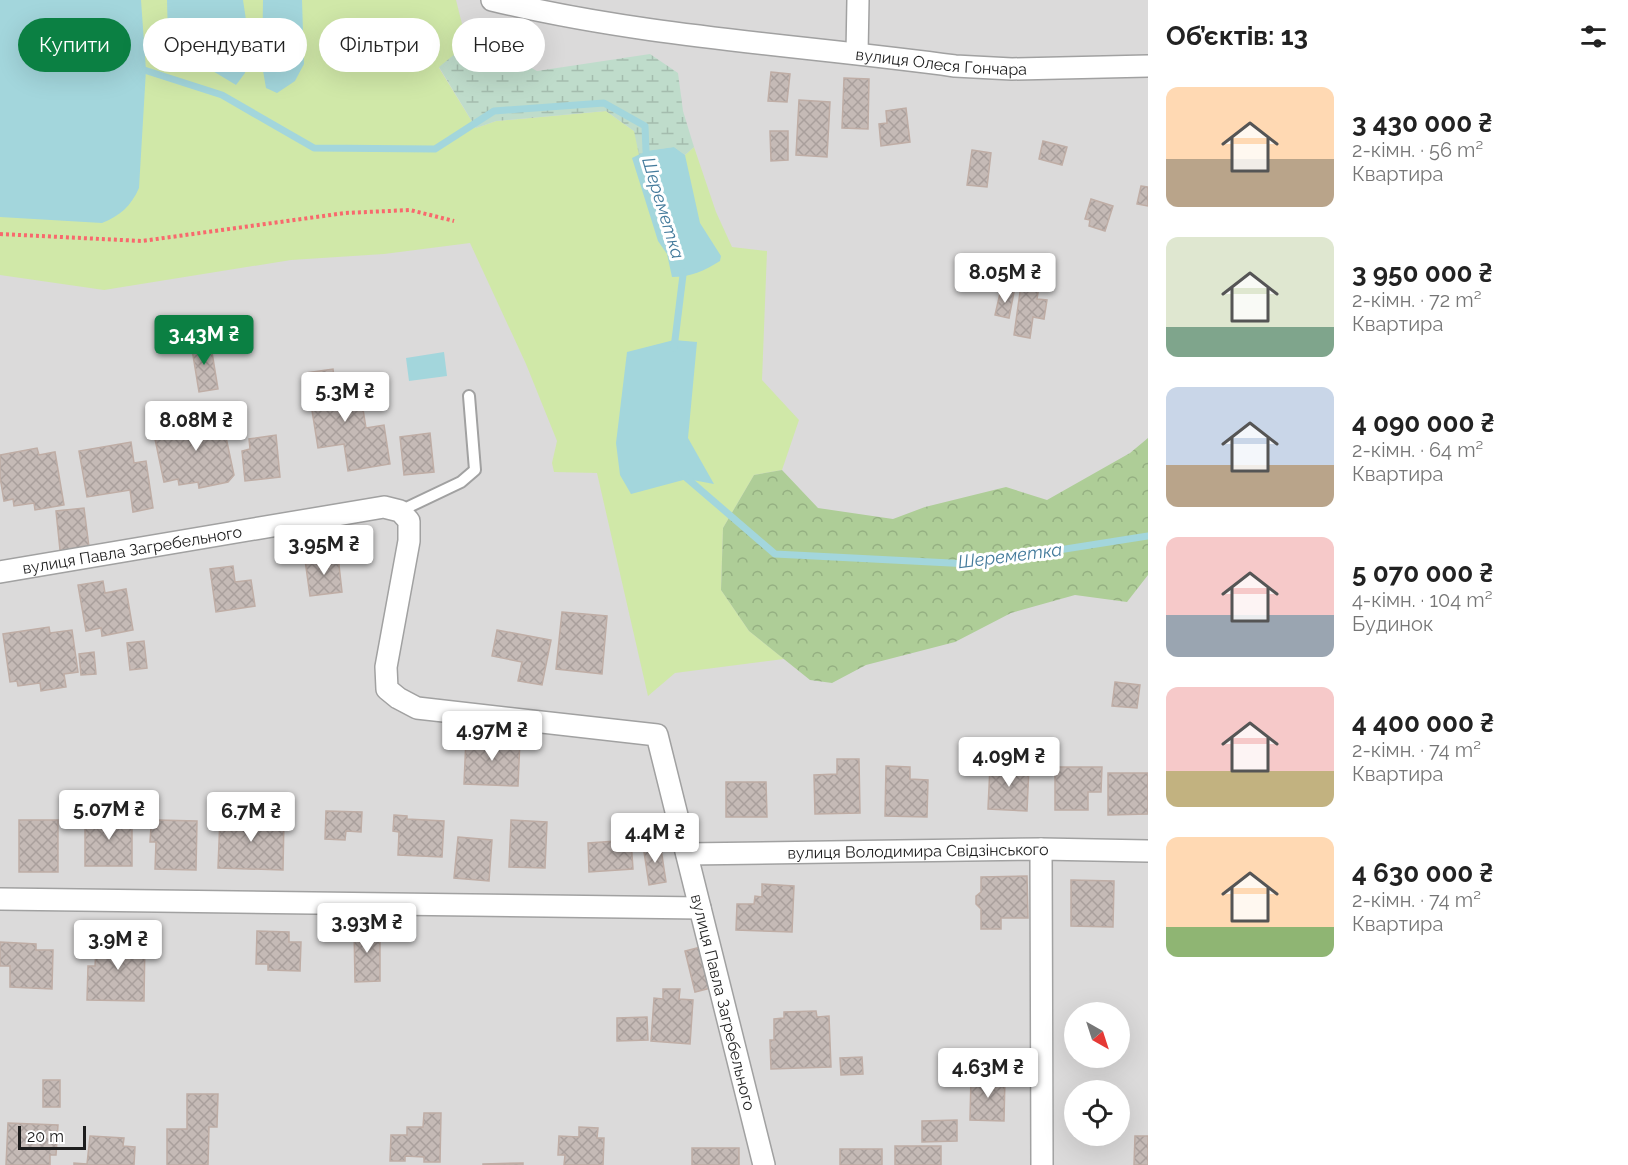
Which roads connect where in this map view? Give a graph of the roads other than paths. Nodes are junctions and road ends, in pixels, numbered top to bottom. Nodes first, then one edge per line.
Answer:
1 (492, 0) edge
2 (858, 0) edge
3 (857, 53) junction
4 (1148, 66) edge
5 (469, 396) dead end
6 (400, 511) junction
7 (0, 572) edge
8 (1041, 849) junction
9 (1148, 851) edge
10 (687, 854) junction
11 (0, 899) edge
12 (700, 908) junction
13 (764, 1165) edge
14 (1042, 1165) edge

1 - 3 street, вулиця Олеся Гончара
2 - 3 street
3 - 4 street, вулиця Олеся Гончара
5 - 6 lane
6 - 7 street, вулиця Павла Загребельного
6 - 10 street, вулиця Павла Загребельного
8 - 9 street, вулиця Володимира Свідзінського
8 - 10 street, вулиця Володимира Свідзінського
8 - 14 street
10 - 12 street, вулиця Павла Загребельного
11 - 12 street
12 - 13 street, вулиця Павла Загребельного

